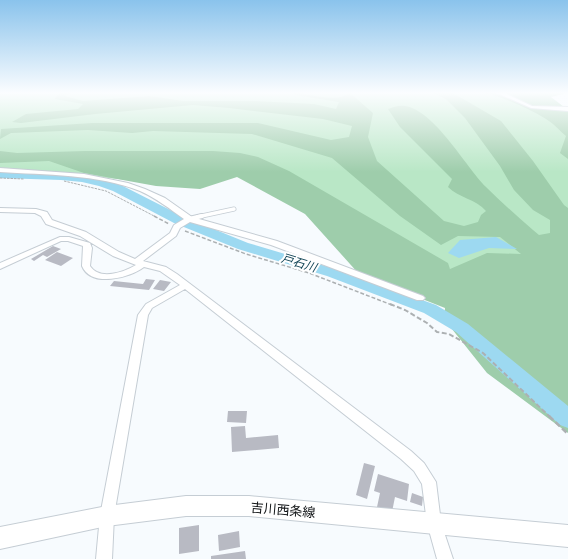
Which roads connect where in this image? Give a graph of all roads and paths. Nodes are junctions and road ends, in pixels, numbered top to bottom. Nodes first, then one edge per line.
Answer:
1 (0, 170) edge
2 (0, 178) edge
3 (28, 179) dead end
4 (62, 181) dead end
5 (234, 209) dead end
6 (0, 210) edge
7 (190, 219) junction
8 (177, 227) junction
9 (139, 263) junction
10 (0, 266) edge
11 (186, 284) junction
12 (420, 298) dead end
13 (568, 434) edge
14 (107, 516) junction
15 (434, 523) junction
16 (568, 536) edge
17 (0, 538) edge
18 (104, 559) edge
19 (445, 559) edge

1 - 7 street
2 - 3 path
4 - 8 path
5 - 7 lane
6 - 9 street
7 - 8 street
7 - 12 street
8 - 9 street
8 - 13 path
9 - 10 street
9 - 11 street
11 - 14 street
11 - 15 street
14 - 15 main road, 吉川西条線
14 - 17 main road, 吉川西条線
14 - 18 street
15 - 16 main road, 吉川西条線
15 - 19 street

